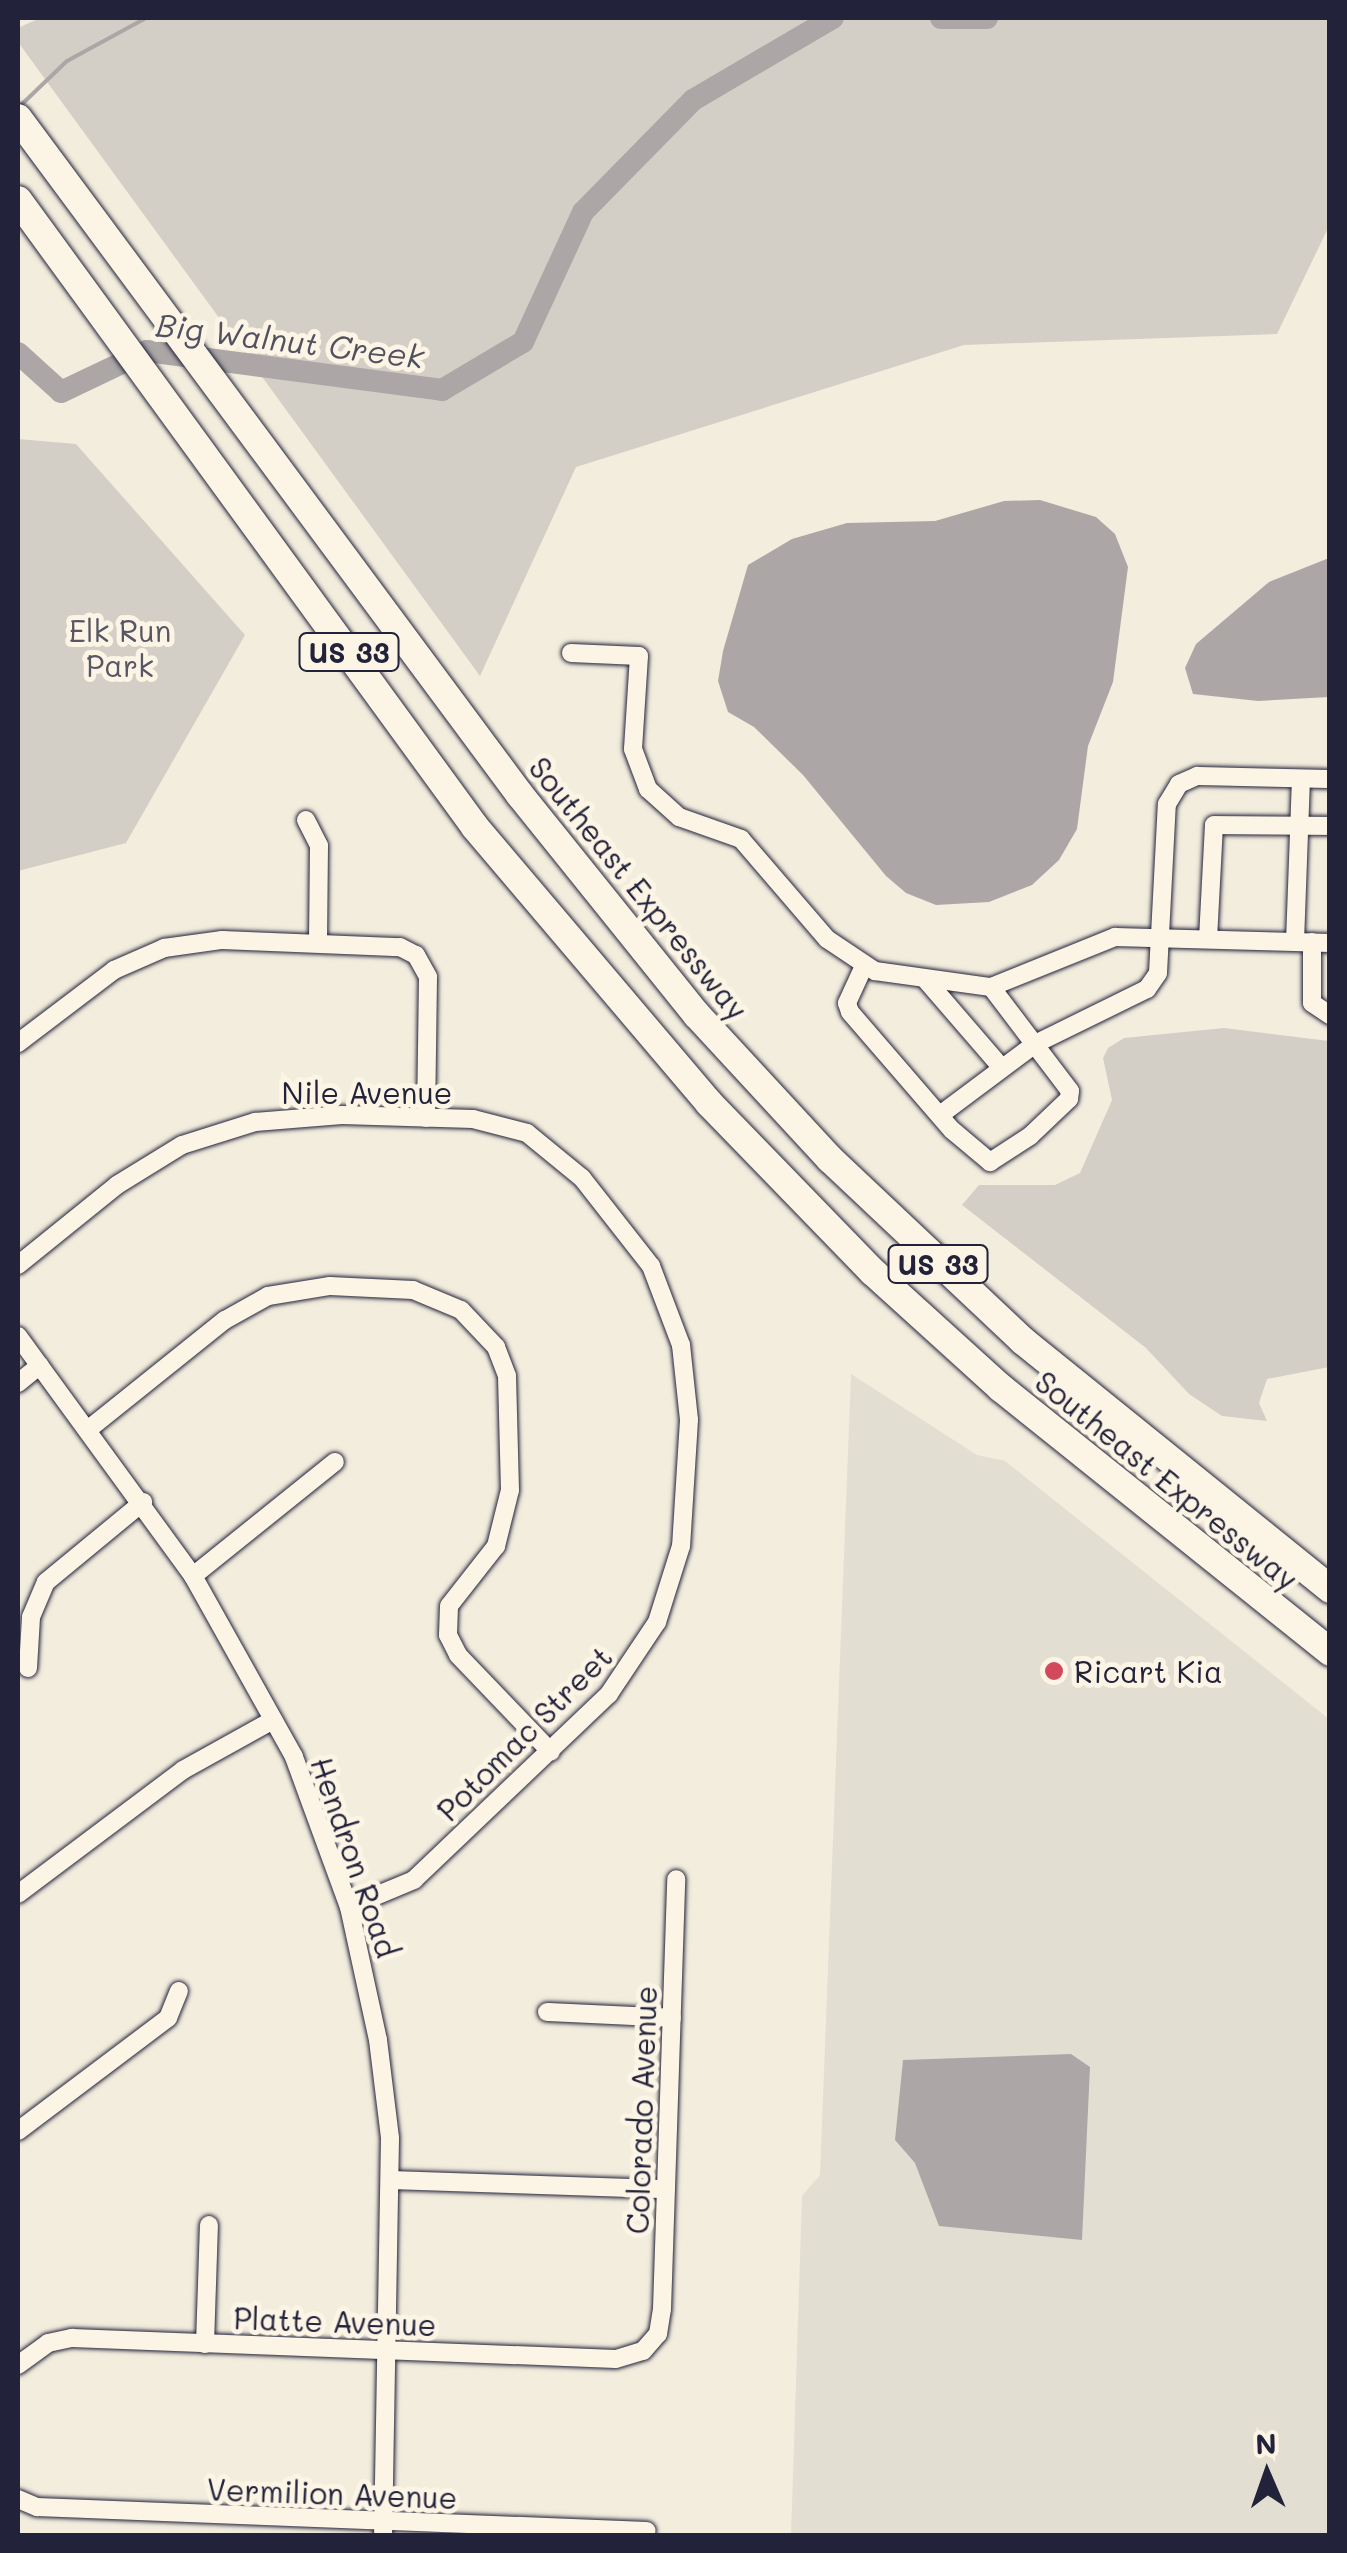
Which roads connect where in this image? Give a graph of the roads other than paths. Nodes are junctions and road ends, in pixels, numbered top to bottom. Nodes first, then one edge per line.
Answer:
1 (18, 118) edge
2 (18, 200) edge
3 (571, 653) dead end
4 (1301, 779) junction
5 (1330, 779) edge
6 (306, 820) dead end
7 (1299, 826) junction
8 (1330, 826) edge
9 (1164, 938) junction
10 (1208, 939) junction
11 (1312, 942) edge
12 (318, 943) junction
13 (864, 966) junction
14 (926, 980) junction
15 (992, 987) junction
16 (1330, 1014) edge
17 (18, 1043) edge
18 (1035, 1044) junction
19 (1002, 1068) junction
20 (940, 1116) junction
21 (426, 1118) junction
22 (609, 1207) joint
23 (18, 1265) edge
24 (18, 1336) edge
25 (40, 1365) junction
26 (18, 1383) edge
27 (90, 1428) junction
28 (335, 1462) dead end
29 (143, 1502) junction
30 (193, 1576) junction
31 (1330, 1588) edge
32 (1330, 1652) edge
33 (28, 1668) dead end
34 (273, 1720) junction
35 (552, 1752) junction
36 (676, 1879) dead end
37 (18, 1894) edge
38 (348, 1907) junction
39 (179, 1991) dead end
40 (546, 2012) dead end
41 (672, 2018) junction
42 (18, 2131) edge
43 (392, 2180) junction
44 (666, 2189) junction
45 (210, 2225) dead end
46 (654, 2341) joint
47 (205, 2344) junction
48 (389, 2351) junction
49 (18, 2365) edge
50 (18, 2500) edge
51 (383, 2529) edge
52 (647, 2532) dead end

1 - 31 highway, Southeast Expressway / US 33
2 - 32 highway, Southeast Expressway / US 33
3 - 13 street
4 - 5 street
4 - 7 street
4 - 9 street
6 - 12 street
7 - 8 street
7 - 10 street
7 - 11 street
9 - 10 street
9 - 15 street
9 - 18 street
10 - 11 street
11 - 16 street
12 - 17 street
12 - 21 street
13 - 14 street
13 - 20 street
14 - 15 street
14 - 19 street
15 - 18 street
18 - 19 street
18 - 20 street
19 - 20 street
21 - 22 street, Nile Avenue
21 - 23 street, Nile Avenue
22 - 35 street, Potomac Street
24 - 25 street, Hendron Road
25 - 26 street
25 - 27 street, Hendron Road
27 - 29 street, Hendron Road
27 - 35 street
28 - 30 street
29 - 30 street, Hendron Road
29 - 33 street
30 - 34 street, Hendron Road
34 - 37 street
34 - 38 street, Hendron Road
35 - 38 street, Potomac Street
36 - 41 street, Colorado Avenue
38 - 43 street, Hendron Road
39 - 42 street
40 - 41 street
41 - 44 street, Colorado Avenue
43 - 44 street
43 - 48 street, Hendron Road
44 - 46 street, Colorado Avenue
45 - 47 street
46 - 48 street, Platte Avenue
47 - 48 street, Platte Avenue
47 - 49 street, Platte Avenue
48 - 51 street, Hendron Road
50 - 51 street, Vermilion Avenue
51 - 52 street, Vermilion Avenue

